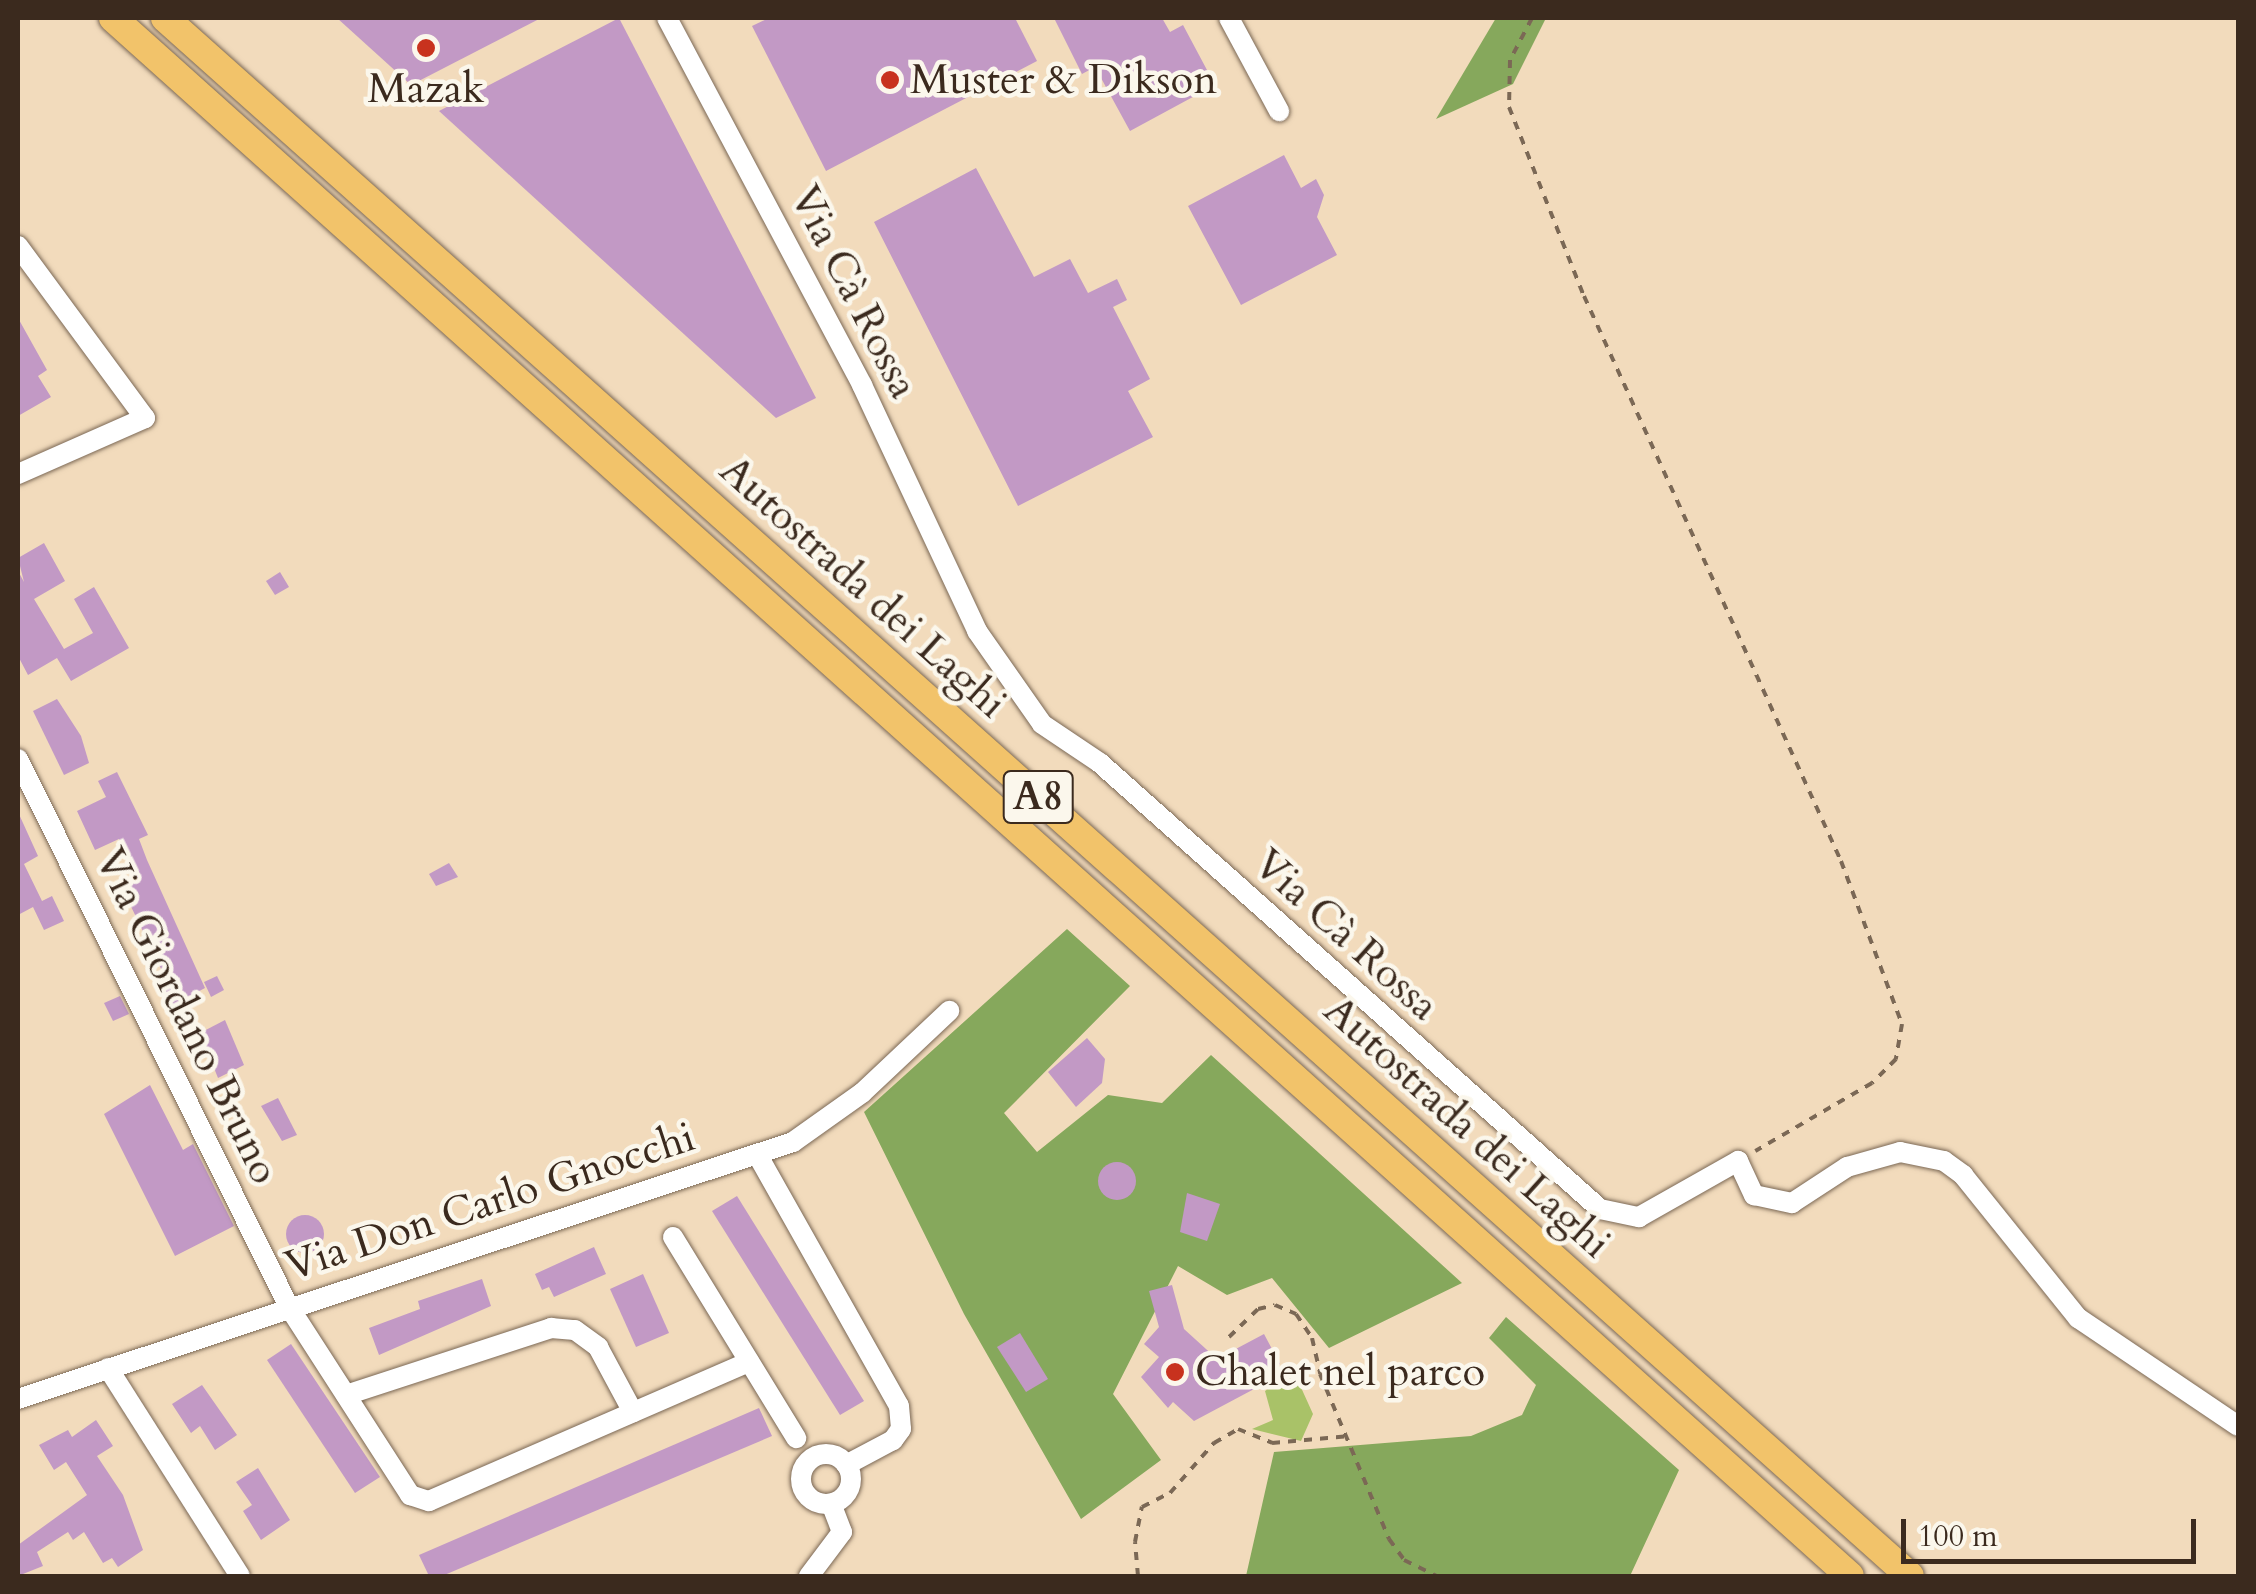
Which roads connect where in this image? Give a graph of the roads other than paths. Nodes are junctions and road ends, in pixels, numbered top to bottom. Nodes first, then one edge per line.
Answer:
1 (113, 18) edge
2 (166, 18) edge
3 (667, 18) edge
4 (1228, 18) edge
5 (1279, 111) dead end
6 (18, 246) edge
7 (18, 474) edge
8 (18, 759) edge
9 (948, 1011) dead end
10 (757, 1154) junction
11 (673, 1237) dead end
12 (289, 1307) junction
13 (749, 1362) junction
14 (108, 1368) junction
15 (346, 1395) junction
16 (18, 1398) edge
17 (633, 1412) junction
18 (2238, 1426) edge
19 (796, 1438) dead end
20 (846, 1465) junction
21 (831, 1504) junction
22 (240, 1576) edge
23 (809, 1576) edge
24 (1850, 1576) edge
25 (1910, 1576) edge

1 - 24 highway, Autostrada dei Laghi / A8
2 - 25 highway, Autostrada dei Laghi / A8
3 - 18 street, Via Cà Rossa
4 - 5 street
6 - 7 street
8 - 12 street, Via Giordano Bruno
9 - 10 street, Via Don Carlo Gnocchi
10 - 12 street, Via Don Carlo Gnocchi
10 - 20 street
11 - 13 street
12 - 14 street, Via Don Carlo Gnocchi
12 - 15 street, Via Giordano Bruno
13 - 17 street, Via Giordano Bruno
13 - 19 street
14 - 16 street, Via Don Carlo Gnocchi
14 - 22 street
15 - 17 street
15 - 17 street, Via Giordano Bruno
20 - 21 street
20 - 21 street
21 - 23 street

